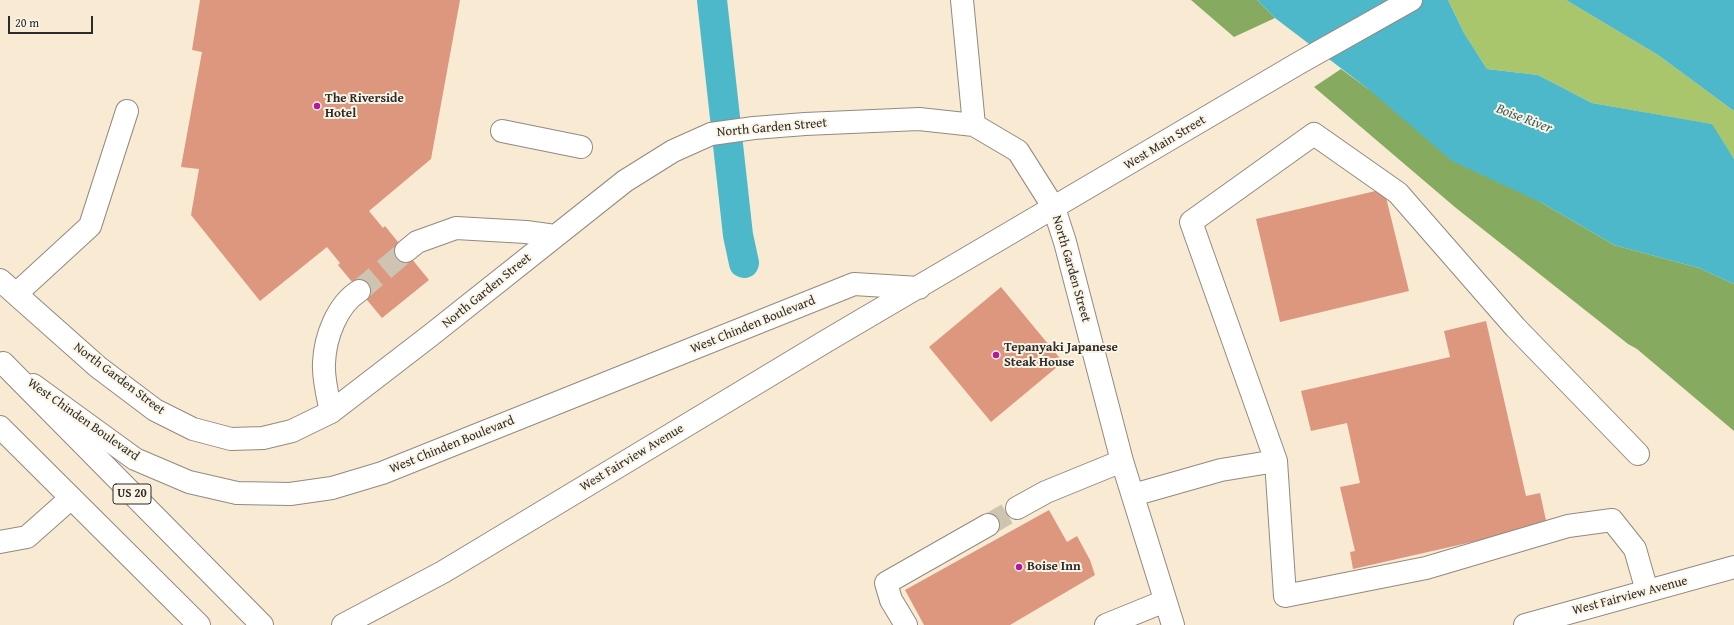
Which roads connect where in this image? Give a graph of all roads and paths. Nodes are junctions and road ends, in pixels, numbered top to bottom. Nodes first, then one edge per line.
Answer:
1 (962, 0) edge
2 (1411, 0) edge
3 (127, 111) dead end
4 (974, 125) junction
5 (502, 131) dead end
6 (581, 147) dead end
7 (1054, 208) junction
8 (556, 236) junction
9 (406, 252) tunnel mouth
10 (0, 280) edge
11 (919, 288) junction
12 (360, 291) tunnel mouth
13 (16, 294) junction
14 (2, 362) edge
15 (331, 412) junction
16 (0, 427) edge
17 (1638, 454) dead end
18 (1122, 461) junction
19 (1276, 461) junction
20 (1133, 495) junction
21 (71, 498) junction
22 (1017, 508) tunnel mouth
23 (988, 525) tunnel mouth
24 (0, 542) edge
25 (1734, 567) edge
26 (1647, 591) junction
27 (1165, 601) junction
28 (199, 625) edge
29 (262, 625) edge
30 (343, 625) edge
31 (906, 625) edge
32 (1106, 625) edge
33 (1173, 625) edge
34 (1525, 625) edge

1 - 4 main road
2 - 7 main road, West Main Street
3 - 13 main road
4 - 7 main road, North Garden Street
4 - 8 main road, North Garden Street
5 - 6 main road
7 - 11 main road, West Main Street
7 - 18 main road, North Garden Street
8 - 9 main road
8 - 15 main road, North Garden Street
10 - 13 main road, North Garden Street
11 - 14 main road, West Chinden Boulevard
11 - 30 main road, West Fairview Avenue
12 - 15 main road
13 - 15 main road, North Garden Street
14 - 29 main road, US 20
16 - 21 main road
17 - 19 main road
18 - 20 main road, North Garden Street
18 - 22 main road
19 - 20 main road
19 - 26 main road
20 - 27 main road, North Garden Street
21 - 24 main road
21 - 28 main road
23 - 31 main road
25 - 26 main road, West Fairview Avenue
26 - 34 main road, West Fairview Avenue
27 - 32 main road
27 - 33 main road, North Garden Street

